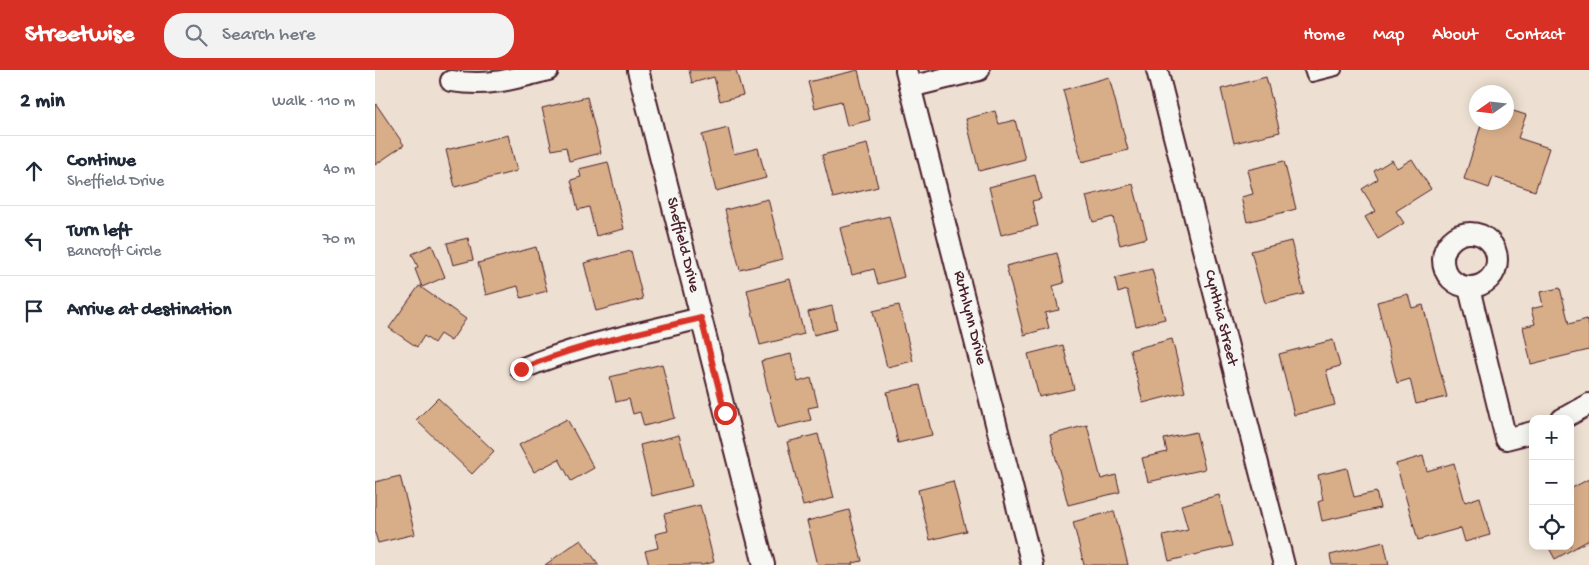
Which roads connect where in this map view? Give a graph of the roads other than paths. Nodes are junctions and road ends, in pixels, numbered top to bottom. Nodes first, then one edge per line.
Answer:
1 (548, 70) edge
2 (638, 70) edge
3 (979, 70) edge
4 (1157, 70) edge
5 (1310, 70) edge
6 (1336, 70) edge
7 (908, 79) edge
8 (451, 81) dead end
9 (1469, 288) dead end
10 (701, 318) junction
11 (521, 369) dead end
12 (1589, 404) edge
13 (1569, 415) edge
14 (1529, 433) edge
15 (764, 565) edge
16 (1032, 565) edge
17 (1284, 565) edge

1 - 8 street
2 - 10 street, Sheffield Drive
3 - 7 street
4 - 17 street, Cynthia Street
5 - 6 lane
7 - 16 street, Ruthlynn Drive
9 - 14 street
10 - 11 street
10 - 15 street, Sheffield Drive
12 - 13 street

